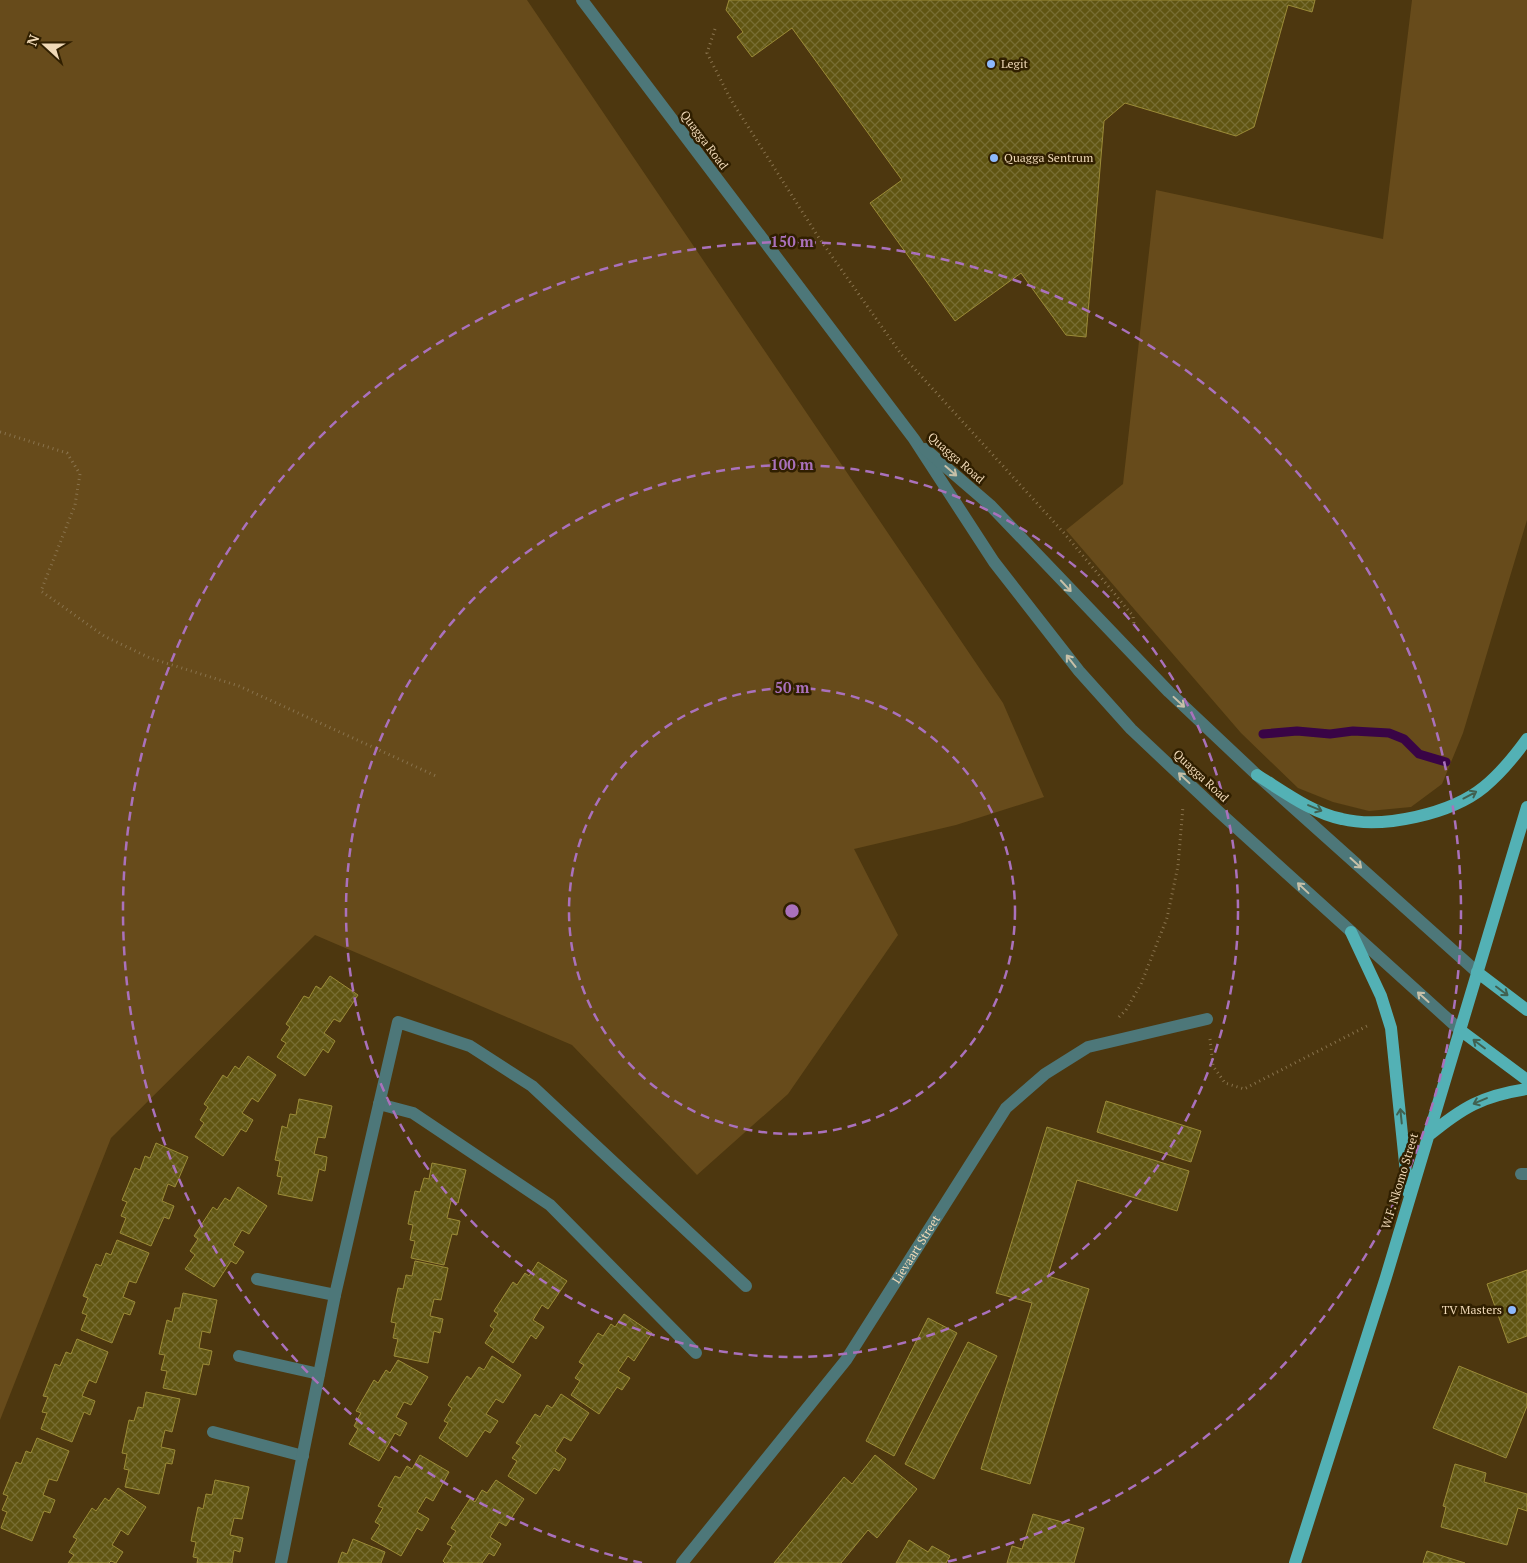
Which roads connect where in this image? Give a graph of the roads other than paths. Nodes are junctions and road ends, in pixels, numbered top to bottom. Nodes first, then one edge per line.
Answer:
1 (582, 0) edge
2 (914, 439) junction
3 (1527, 739) edge
4 (1257, 776) junction
5 (1527, 807) edge
6 (1351, 932) junction
7 (1477, 972) junction
8 (1527, 1010) edge
9 (1207, 1019) road end
10 (1460, 1030) junction
11 (1527, 1080) edge
12 (1527, 1089) edge
13 (380, 1104) junction
14 (1428, 1136) junction
15 (1409, 1199) junction
16 (257, 1279) dead end
17 (746, 1286) dead end
18 (335, 1295) junction
19 (696, 1353) dead end
20 (239, 1356) dead end
21 (319, 1374) junction
22 (213, 1432) dead end
23 (303, 1456) junction
24 (281, 1563) edge
25 (682, 1563) edge
26 (1295, 1563) edge

1 - 2 street, Quagga Road
2 -> 4 street, Quagga Road
6 -> 2 street, Quagga Road
4 -> 3 main road
4 -> 7 street, Quagga Road
5 - 7 main road, W.F. Nkomo Street
10 -> 6 street, Quagga Road
15 -> 6 main road
7 -> 8 main road, Quagga Road
7 - 10 main road, W.F. Nkomo Street
9 - 25 street, Lievaart Street
11 -> 10 main road, Quagga Road
10 - 14 main road, W.F. Nkomo Street
12 -> 14 main road
13 - 17 street
13 - 18 street
13 - 19 street
14 - 15 main road, W.F. Nkomo Street
15 - 26 main road, W.F. Nkomo Street
16 - 18 street
18 - 21 street
20 - 21 street
21 - 23 street
22 - 23 street
23 - 24 street

